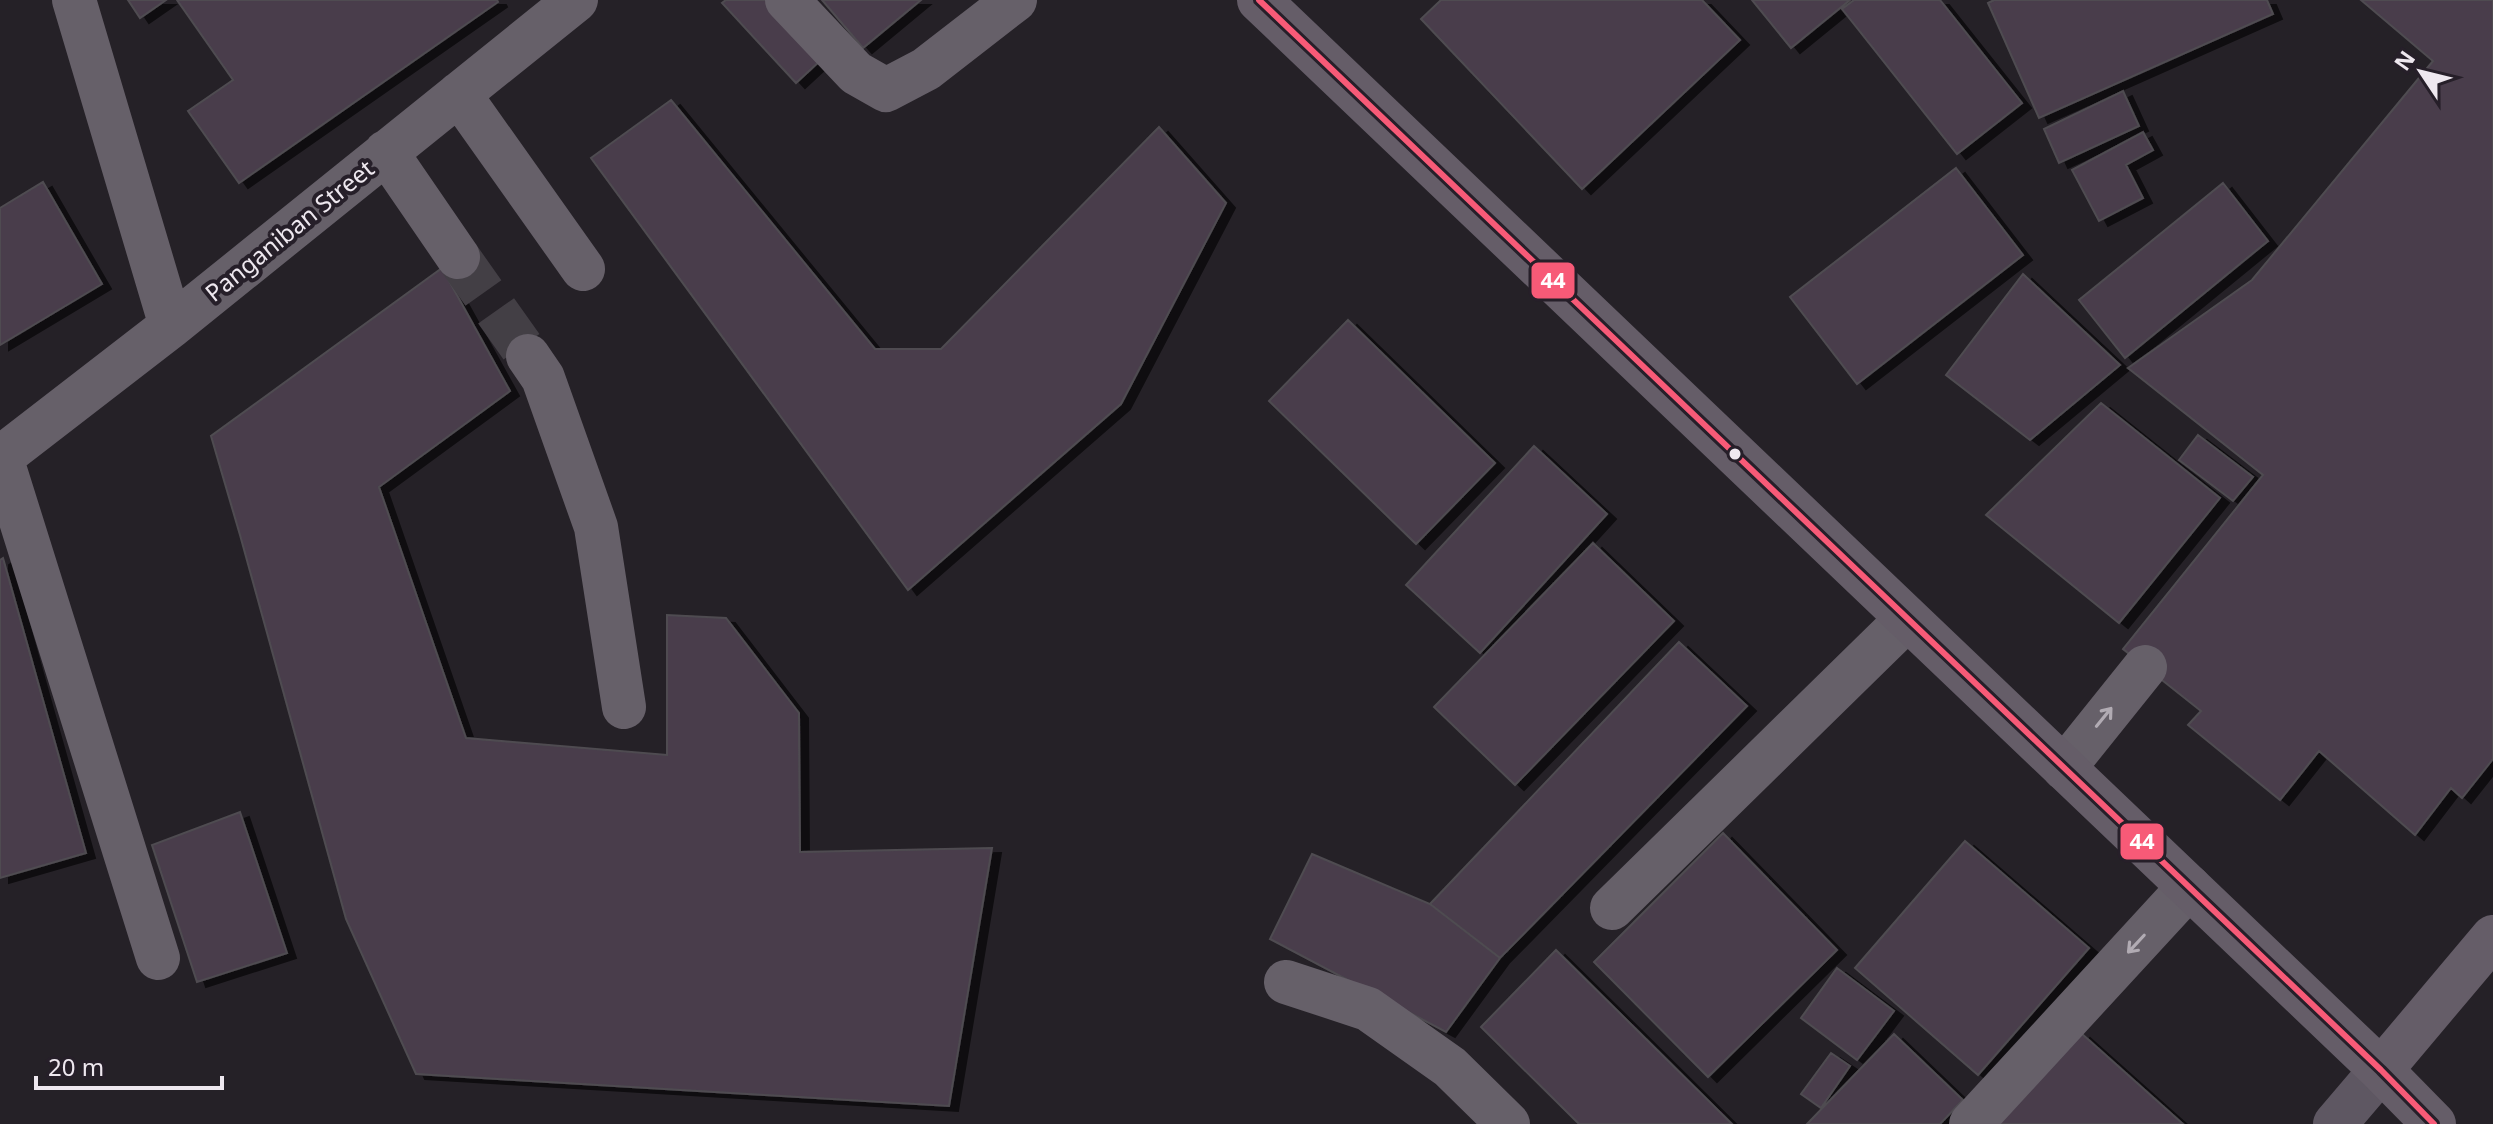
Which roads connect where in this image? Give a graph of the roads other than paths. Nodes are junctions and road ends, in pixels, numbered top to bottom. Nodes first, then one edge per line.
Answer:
1 (74, 0) edge
2 (576, 0) edge
3 (787, 0) edge
4 (1015, 0) edge
5 (1259, 0) edge
6 (459, 94) junction
7 (386, 152) junction
8 (458, 257) tunnel mouth
9 (583, 269) dead end
10 (171, 326) junction
11 (528, 356) tunnel mouth
12 (0, 458) edge
13 (1907, 619) junction
14 (2145, 667) dead end
15 (624, 707) dead end
16 (2064, 768) junction
17 (2189, 887) junction
18 (1612, 908) dead end
19 (2493, 937) edge
20 (158, 958) dead end
21 (1286, 982) dead end
22 (2381, 1070) junction
23 (1508, 1124) edge
24 (1971, 1124) edge
25 (2335, 1124) edge
26 (2434, 1124) edge

1 - 10 street
2 - 6 street, Panganiban Street
3 - 4 street
5 - 13 highway
6 - 7 street, Panganiban Street
6 - 9 street
7 - 8 street
7 - 10 street, Panganiban Street
10 - 12 street, Panganiban Street
11 - 15 street
12 - 20 street
13 - 16 highway
13 - 18 street
16 -> 14 street
16 - 17 highway
17 - 22 highway
17 -> 24 street
19 - 22 highway
21 - 23 street
22 - 25 main road
22 - 26 highway

